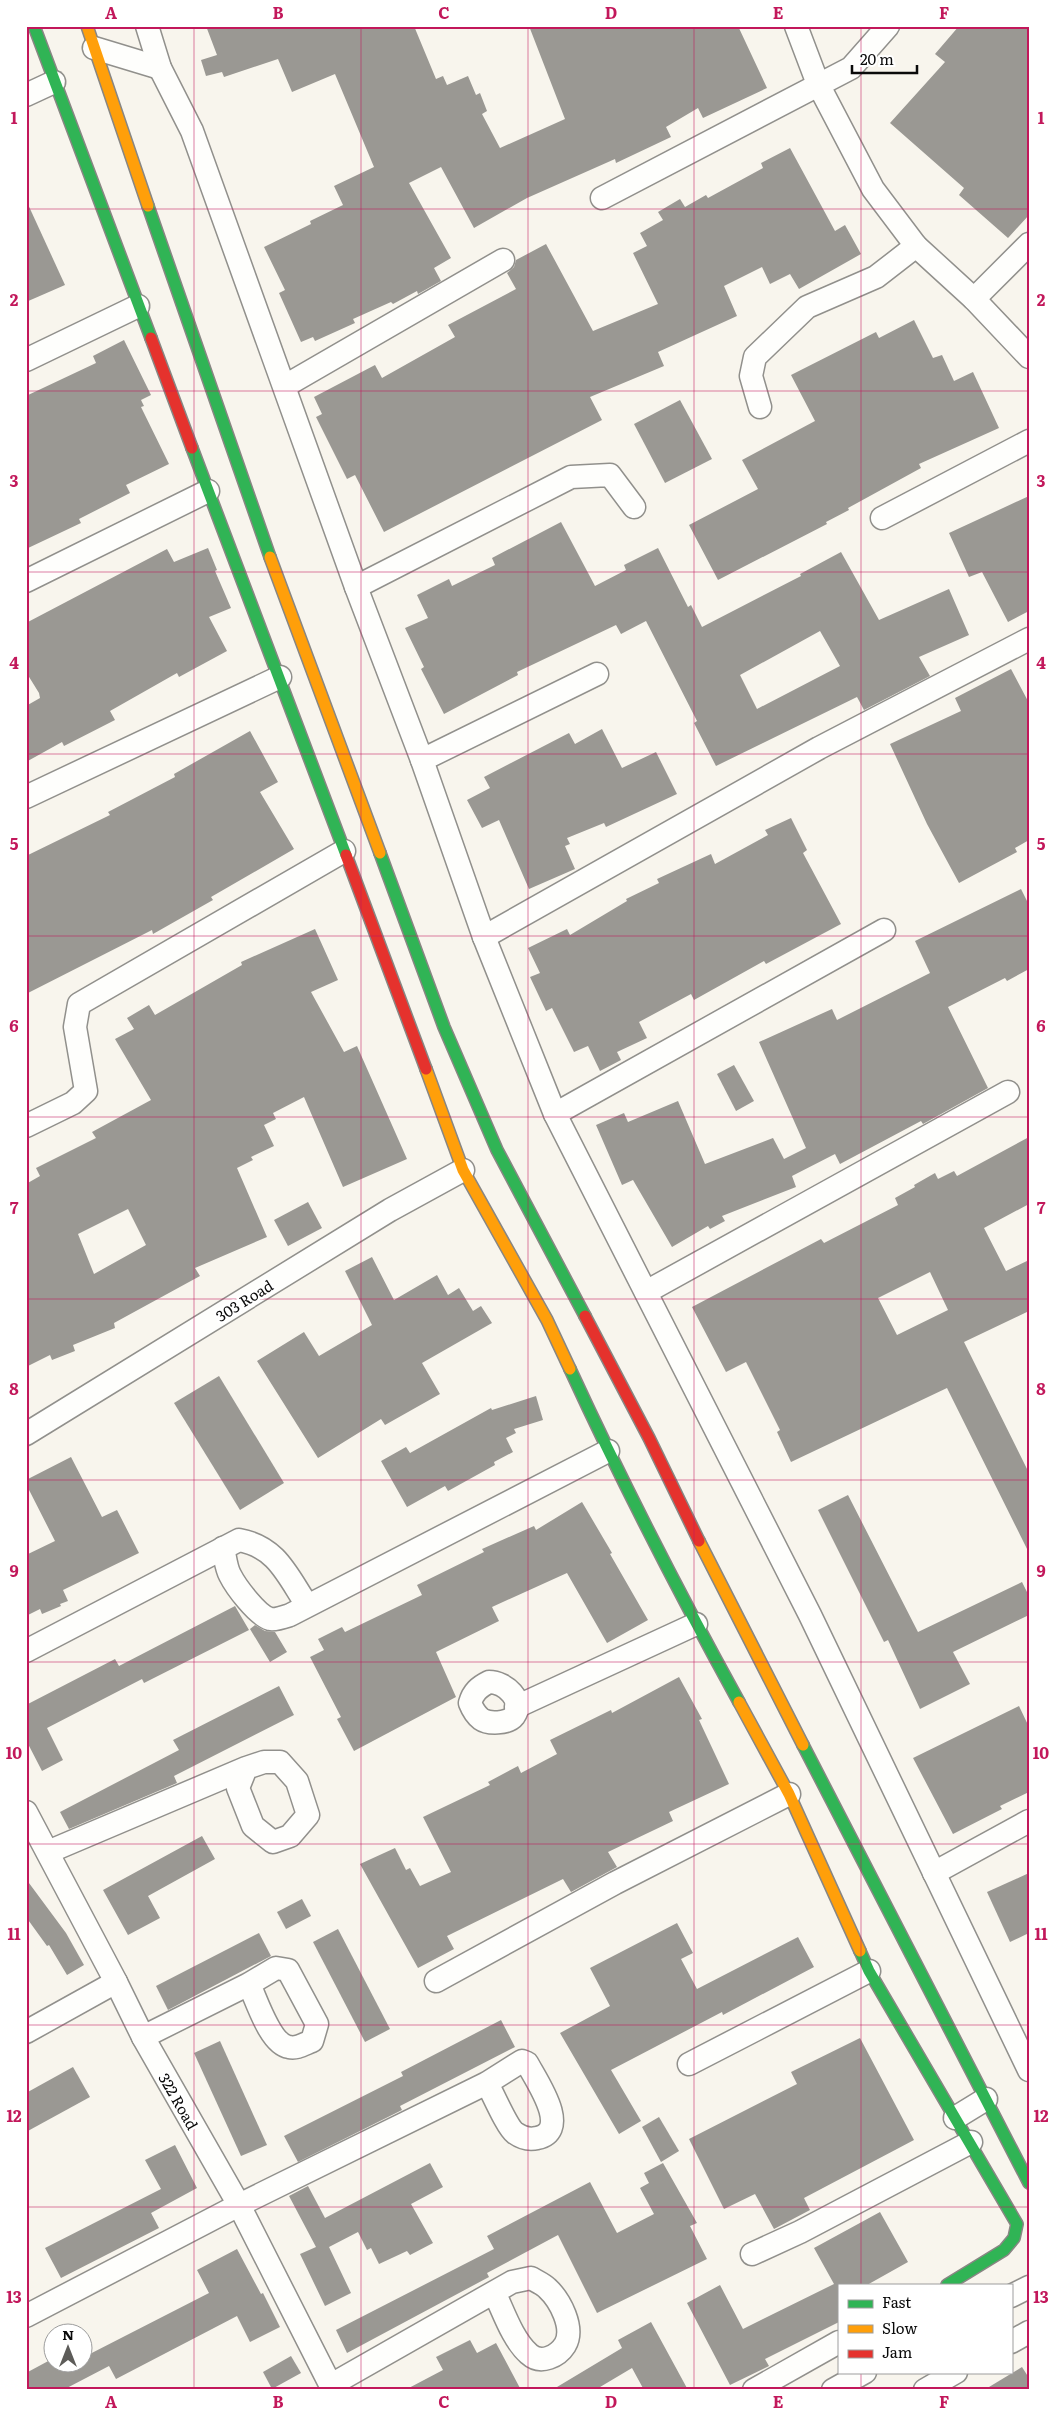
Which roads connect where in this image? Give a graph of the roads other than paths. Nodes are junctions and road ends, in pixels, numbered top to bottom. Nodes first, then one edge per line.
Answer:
1 (34, 26) edge
2 (87, 26) edge
3 (147, 26) edge
4 (796, 26) edge
5 (888, 26) edge
6 (94, 48) junction
7 (160, 68) junction
8 (54, 82) junction
9 (818, 84) junction
10 (26, 95) edge
11 (602, 198) dead end
12 (1029, 244) edge
13 (916, 246) junction
14 (503, 260) dead end
15 (974, 299) junction
16 (138, 306) junction
17 (1029, 357) edge
18 (26, 360) edge
19 (285, 386) junction
20 (760, 407) dead end
21 (1029, 441) edge
22 (208, 491) junction
23 (634, 507) dead end
24 (882, 518) dead end
25 (26, 581) edge
26 (356, 587) junction
27 (1029, 639) edge
28 (596, 674) dead end
29 (280, 677) junction
30 (422, 760) junction
31 (26, 797) edge
32 (344, 851) junction
33 (884, 930) dead end
34 (484, 937) junction
35 (1008, 1092) dead end
36 (555, 1114) junction
37 (26, 1126) edge
38 (463, 1170) junction
39 (646, 1292) junction
40 (26, 1434) edge
41 (608, 1451) junction
42 (223, 1548) junction
43 (307, 1605) junction
44 (696, 1624) junction
45 (26, 1651) edge
46 (516, 1707) dead end
47 (246, 1768) dead end
48 (789, 1794) junction
49 (26, 1812) edge
50 (1029, 1821) edge
51 (48, 1852) junction
52 (934, 1873) junction
53 (869, 1971) junction
54 (436, 1981) dead end
55 (116, 1982) junction
56 (249, 1984) dead end
57 (26, 2032) edge
58 (143, 2037) junction
59 (1024, 2047) edge
60 (689, 2064) dead end
61 (1029, 2070) edge
62 (487, 2083) dead end
63 (986, 2099) junction
64 (955, 2118) junction
65 (971, 2142) junction
66 (1029, 2183) edge
67 (239, 2205) junction
68 (752, 2254) dead end
69 (949, 2284) edge
70 (1029, 2286) edge
71 (494, 2294) dead end
72 (1012, 2295) edge
73 (26, 2316) edge
74 (1029, 2332) edge
75 (1012, 2341) edge
76 (838, 2343) edge
77 (861, 2374) edge
78 (953, 2374) edge
79 (332, 2387) edge
80 (754, 2390) edge
81 (833, 2390) edge
82 (925, 2390) edge

1 - 8 street
2 - 6 street
3 - 7 street
4 - 9 street
5 - 9 street
6 - 7 street
6 - 63 street
7 - 19 street
8 - 10 street
8 - 16 street
9 - 11 street
9 - 13 street
12 - 15 street
13 - 15 street
13 - 20 street
14 - 19 street
15 - 17 street
16 - 18 street
16 - 22 street
19 - 26 street
21 - 24 street
22 - 25 street
22 - 29 street
23 - 26 street
26 - 30 street
27 - 34 street
28 - 30 street
29 - 31 street
29 - 32 street
30 - 34 street
32 - 37 street
32 - 38 street
33 - 36 street
34 - 36 street
35 - 39 street
36 - 39 street
38 - 40 street, 303 Road
38 - 41 street
39 - 52 street
41 - 43 street
41 - 44 street
42 - 43 street
42 - 43 street
42 - 45 street
44 - 46 street
44 - 48 street
47 - 51 street
48 - 53 street
48 - 54 street
49 - 51 street, 322 Road
50 - 52 street
51 - 55 street, 322 Road
52 - 59 street
53 - 60 street
53 - 64 street
55 - 57 street
55 - 58 street, 322 Road
56 - 58 street
58 - 67 street, 322 Road
59 - 61 street
62 - 67 street
63 - 64 street
63 - 66 street
64 - 65 street
65 - 68 street
65 - 69 street
67 - 73 street
67 - 79 street, 322 Road
70 - 72 street
71 - 79 street
74 - 75 street
76 - 80 street
77 - 81 street
78 - 82 street

